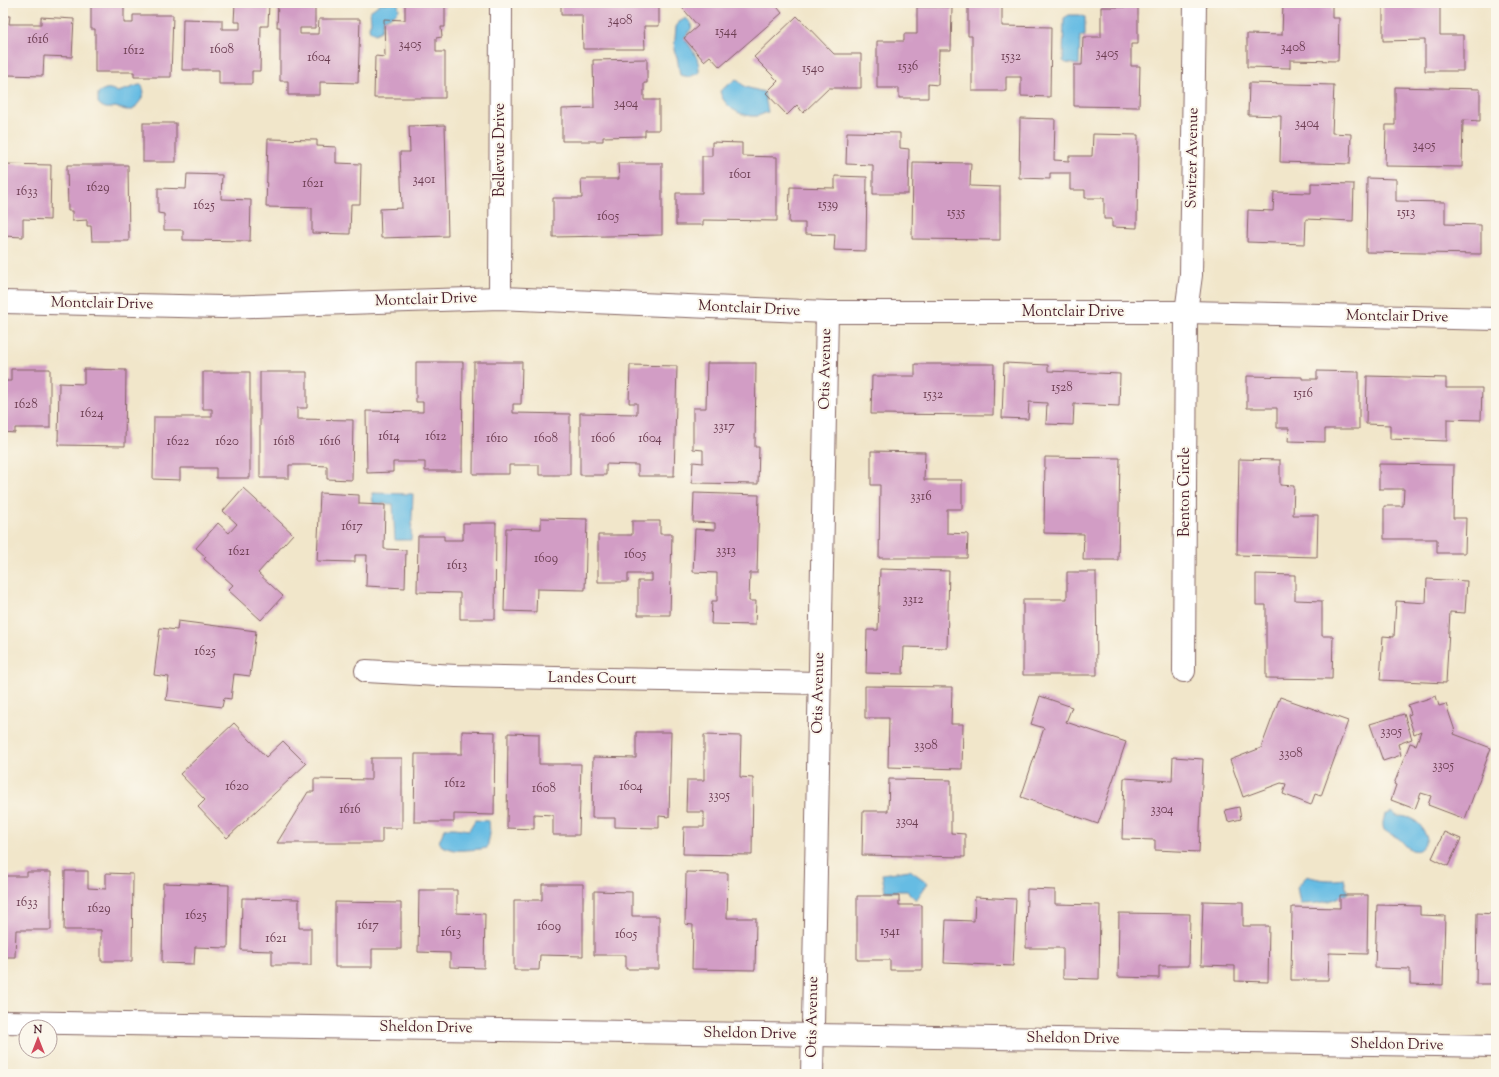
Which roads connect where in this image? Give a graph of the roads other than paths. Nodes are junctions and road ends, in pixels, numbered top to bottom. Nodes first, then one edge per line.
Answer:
1 (501, 3) edge
2 (1195, 3) edge
3 (500, 298) junction
4 (3, 302) edge
5 (827, 312) junction
6 (1186, 312) junction
7 (1496, 319) edge
8 (366, 671) dead end
9 (1184, 671) dead end
10 (819, 683) junction
11 (3, 1022) edge
12 (813, 1035) junction
13 (1496, 1046) edge
14 (812, 1074) edge

1 - 3 street, Bellevue Drive
2 - 6 street, Switzer Avenue
3 - 4 street, Montclair Drive
3 - 5 street, Montclair Drive
5 - 6 street, Montclair Drive
5 - 10 street, Otis Avenue
6 - 7 street, Montclair Drive
6 - 9 street, Benton Circle
8 - 10 street, Landes Court
10 - 12 street, Otis Avenue
11 - 12 street, Sheldon Drive
12 - 13 street, Sheldon Drive
12 - 14 street, Otis Avenue

